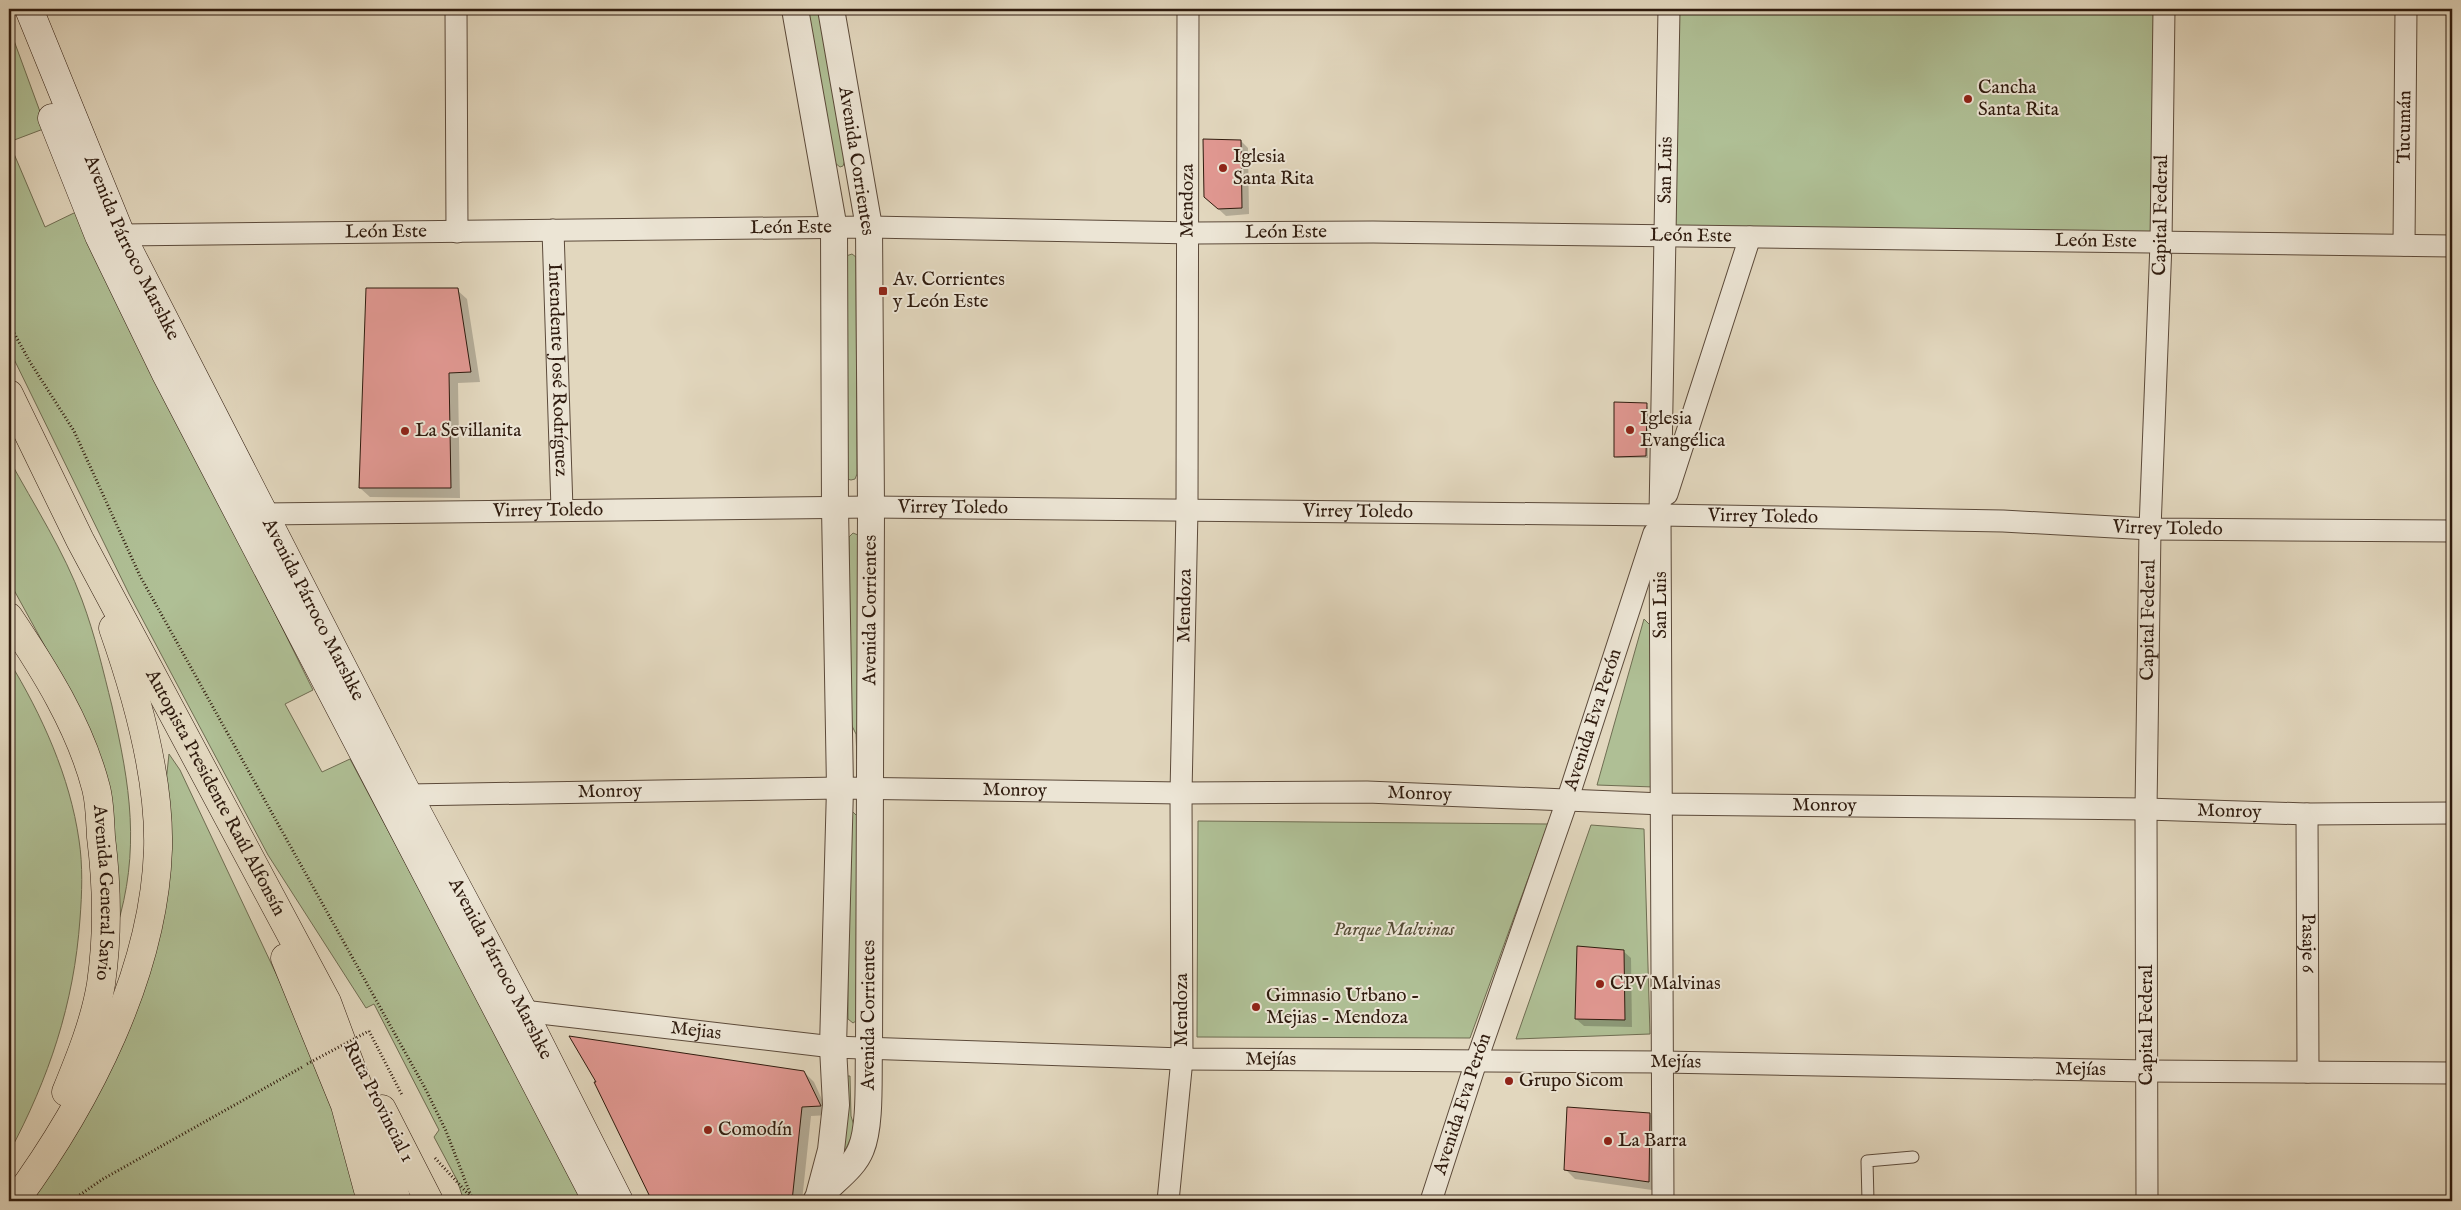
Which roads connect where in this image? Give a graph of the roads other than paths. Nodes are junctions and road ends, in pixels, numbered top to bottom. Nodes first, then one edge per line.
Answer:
1 (29, 9) edge
2 (456, 9) edge
3 (795, 9) edge
4 (831, 9) edge
5 (1188, 9) edge
6 (1669, 9) edge
7 (2164, 9) edge
8 (2406, 9) edge
9 (9, 10) edge
10 (869, 227) junction
11 (834, 229) junction
12 (553, 230) junction
13 (458, 232) junction
14 (1187, 233) junction
15 (121, 235) junction
16 (1665, 237) junction
17 (1750, 238) junction
18 (2161, 243) junction
19 (2404, 245) junction
20 (2452, 246) edge
21 (9, 394) edge
22 (871, 507) junction
23 (835, 508) junction
24 (562, 509) junction
25 (1187, 510) junction
26 (263, 514) junction
27 (1660, 515) junction
28 (2150, 529) junction
29 (2452, 531) edge
30 (80, 540) junction
31 (9, 617) edge
32 (204, 772) junction
33 (840, 788) junction
34 (870, 789) junction
35 (1181, 793) junction
36 (397, 797) junction
37 (1567, 801) junction
38 (1662, 804) junction
39 (2146, 809) junction
40 (2452, 813) edge
41 (2307, 814) junction
42 (327, 1002) junction
43 (523, 1011) junction
44 (833, 1047) junction
45 (869, 1049) junction
46 (1182, 1059) junction
47 (1476, 1062) junction
48 (1663, 1062) junction
49 (2148, 1071) junction
50 (2308, 1072) junction
51 (2452, 1073) edge
52 (1913, 1157) dead end
53 (9, 1199) edge
54 (817, 1200) edge
55 (14, 1201) edge
56 (371, 1201) edge
57 (397, 1201) edge
58 (429, 1201) edge
59 (597, 1201) edge
60 (618, 1201) edge
61 (1168, 1201) edge
62 (1431, 1201) edge
63 (1663, 1201) edge
64 (1868, 1201) edge
65 (2147, 1201) edge

1 - 15 main road, Avenida Párroco Marshke
2 - 13 street
3 - 11 street, Avenida Corrientes
4 - 10 street, Avenida Corrientes
5 - 14 street, Mendoza
6 - 16 street, San Luis
7 - 18 street, Capital Federal
8 - 19 street, Tucumán
9 - 36 main road, Avenida Párroco Marshke
10 - 11 street, León Este
10 - 14 street, León Este
10 - 22 street, Avenida Corrientes
11 - 12 street, León Este
11 - 23 street, Avenida Corrientes
12 - 13 street, León Este
12 - 24 street, Intendente José Rodríguez
13 - 15 street, León Este
14 - 16 street, León Este
14 - 25 street, Mendoza
15 - 26 main road, Avenida Párroco Marshke
16 - 17 street, León Este
16 - 27 street, San Luis
17 - 18 street, León Este
17 - 27 street, Avenida Eva Perón
18 - 19 street, León Este
18 - 28 street, Capital Federal
19 - 20 street, León Este
21 - 30 highway, Autopista Presidente Raúl Alfonsín
22 - 23 street, Virrey Toledo
22 - 25 street, Virrey Toledo
22 - 34 street, Avenida Corrientes
23 - 24 street, Virrey Toledo
23 - 33 street, Avenida Corrientes
24 - 26 street, Virrey Toledo
25 - 27 street, Virrey Toledo
25 - 35 street, Mendoza
26 - 36 main road, Avenida Párroco Marshke
27 - 28 street, Virrey Toledo
27 - 37 street, Avenida Eva Perón
27 - 38 street, San Luis
28 - 29 street, Virrey Toledo
28 - 39 street, Capital Federal
30 - 32 highway, Autopista Presidente Raúl Alfonsín
30 - 55 highway
31 - 53 highway, Avenida General Savio
32 - 42 highway, Autopista Presidente Raúl Alfonsín
32 - 56 highway
33 - 34 street, Monroy
33 - 36 street, Monroy
33 - 44 street, Avenida Corrientes
34 - 35 street, Monroy
34 - 45 street, Avenida Corrientes
35 - 37 street, Monroy
35 - 46 street, Mendoza
36 - 43 main road, Avenida Párroco Marshke
36 - 59 main road, Avenida Párroco Marshke
37 - 38 street, Monroy
37 - 47 street, Avenida Eva Perón
38 - 39 street, Monroy
38 - 48 street, San Luis
39 - 41 street, Monroy
39 - 49 street, Capital Federal
40 - 41 street, Monroy
41 - 50 street, Pasaje 6
42 - 57 highway, Autopista Presidente Raúl Alfonsín
42 - 58 highway, Ruta Provincial 1
43 - 44 street, Mejias
43 - 60 main road, Avenida Párroco Marshke
44 - 45 street, Mejias
44 - 54 street, Avenida Corrientes
45 - 46 street, Mejías
45 - 54 street, Avenida Corrientes
46 - 47 street, Mejías
46 - 61 street, Mendoza
47 - 48 street, Mejías
47 - 62 street, Avenida Eva Perón
48 - 49 street, Mejías
48 - 63 street, San Luis
49 - 50 street, Mejías
49 - 65 street, Capital Federal
50 - 51 street, Mejías
52 - 64 lane

